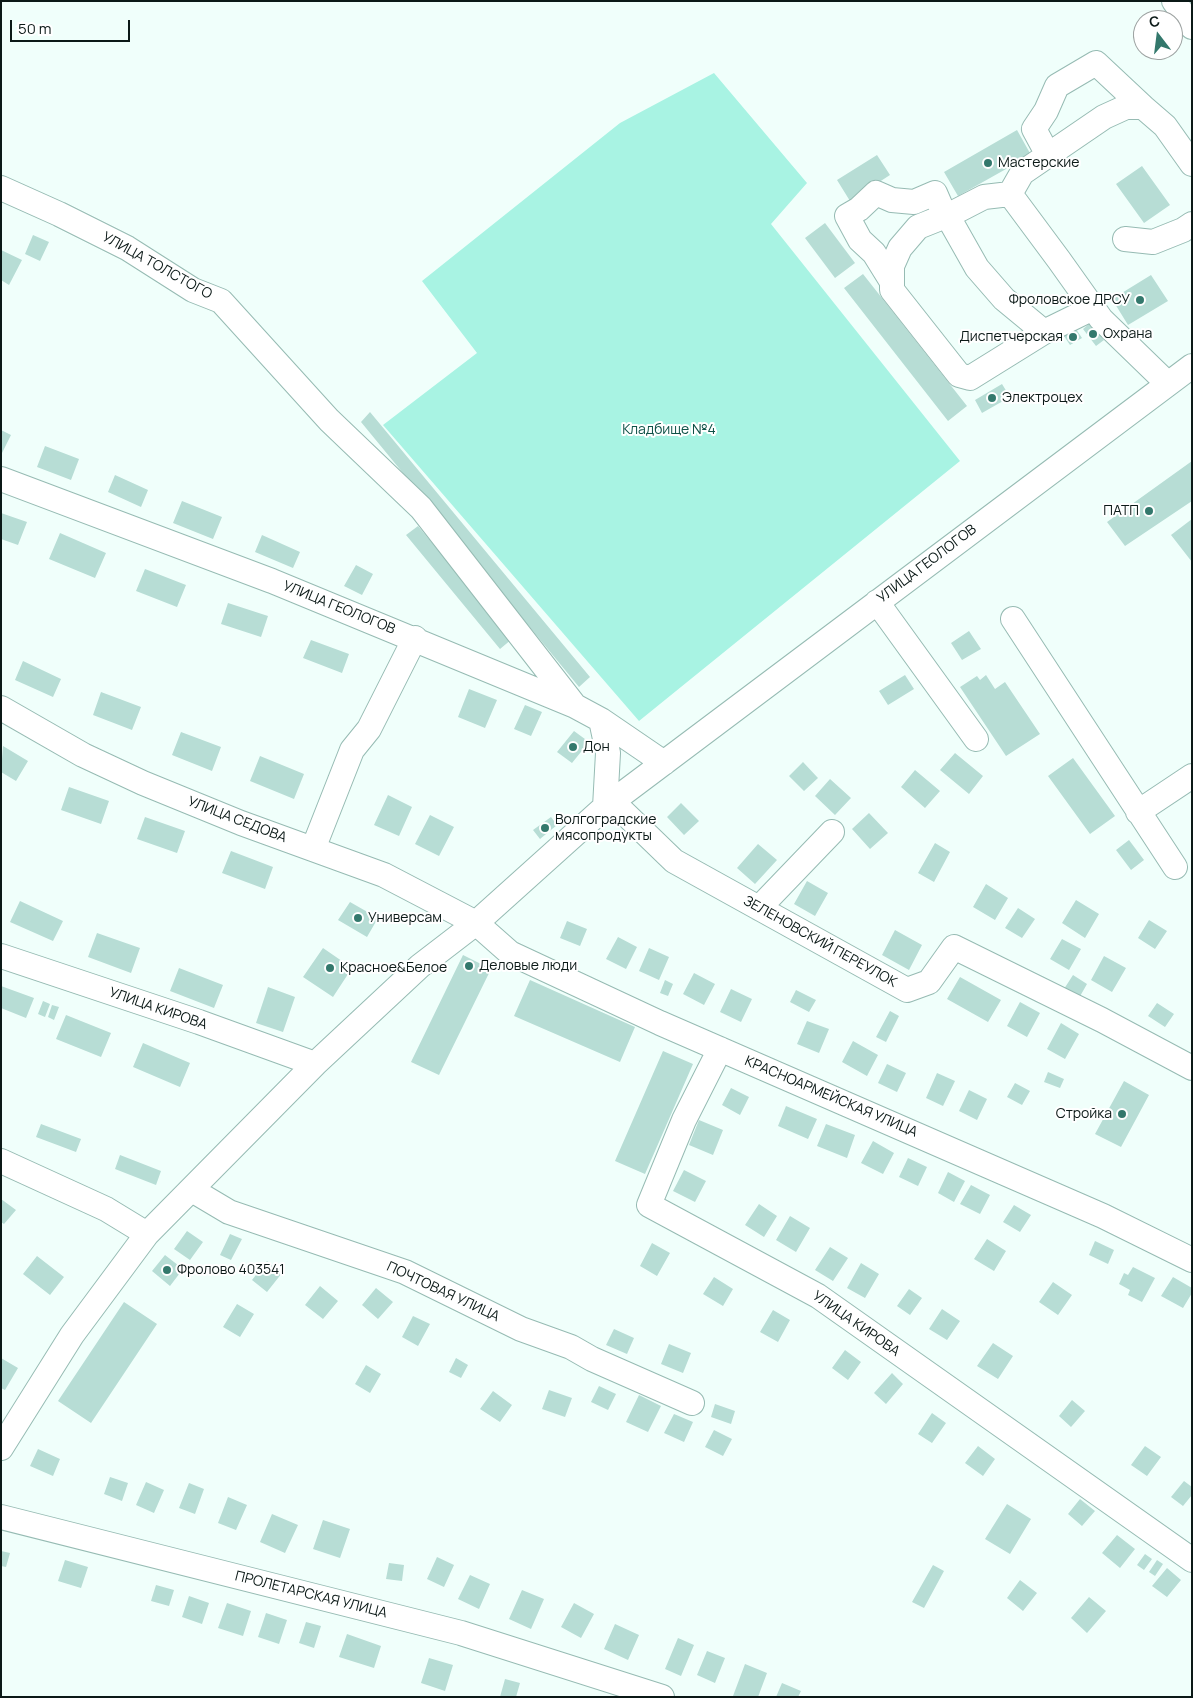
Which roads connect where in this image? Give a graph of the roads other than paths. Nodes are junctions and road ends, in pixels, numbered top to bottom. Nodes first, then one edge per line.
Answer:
1 (1174, 1) edge
2 (1192, 27) edge
3 (1143, 107) junction
4 (1048, 154) junction
5 (1192, 164) edge
6 (1, 188) edge
7 (1010, 194) junction
8 (945, 216) junction
9 (1189, 233) edge
10 (1125, 239) dead end
11 (892, 282) junction
12 (1093, 308) junction
13 (1044, 332) junction
14 (1192, 366) edge
15 (1167, 383) junction
16 (1, 480) edge
17 (877, 602) junction
18 (1013, 619) dead end
19 (415, 638) junction
20 (575, 706) junction
21 (1, 708) edge
22 (601, 720) junction
23 (976, 739) dead end
24 (664, 763) junction
25 (1192, 776) edge
26 (609, 804) junction
27 (1138, 812) junction
28 (832, 832) dead end
29 (313, 848) junction
30 (1176, 867) dead end
31 (759, 908) junction
32 (476, 923) junction
33 (1, 956) edge
34 (720, 1049) junction
35 (315, 1064) junction
36 (1192, 1068) edge
37 (1, 1161) edge
38 (192, 1190) junction
39 (147, 1234) junction
40 (1192, 1260) edge
41 (692, 1403) dead end
42 (1, 1448) edge
43 (1, 1517) edge
44 (1192, 1560) edge
45 (616, 1690) edge
46 (662, 1697) edge

1 - 2 street
3 - 4 street
3 - 4 street
3 - 5 street
4 - 7 street
6 - 20 street, УЛИЦА ТОЛСТОГО
7 - 8 street
7 - 12 street
8 - 11 street
8 - 11 street
8 - 13 street
9 - 10 street
11 - 13 street
12 - 13 street
12 - 15 street
14 - 15 street, УЛИЦА ГЕОЛОГОВ
15 - 17 street, УЛИЦА ГЕОЛОГОВ
16 - 19 street, УЛИЦА ГЕОЛОГОВ
17 - 23 street
17 - 24 street, УЛИЦА ГЕОЛОГОВ
18 - 27 street
19 - 20 street, УЛИЦА ГЕОЛОГОВ
19 - 29 street
20 - 22 street, УЛИЦА ГЕОЛОГОВ
21 - 29 street, УЛИЦА СЕДОВА
22 - 24 street, УЛИЦА ГЕОЛОГОВ
22 - 26 street
24 - 26 street, УЛИЦА ГЕОЛОГОВ
25 - 27 street
26 - 31 street, ЗЕЛЕНОВСКИЙ ПЕРЕУЛОК
26 - 32 street, УЛИЦА ГЕОЛОГОВ
27 - 30 street
28 - 31 street
29 - 32 street, УЛИЦА СЕДОВА
31 - 36 street, ЗЕЛЕНОВСКИЙ ПЕРЕУЛОК
32 - 34 street, КРАСНОАРМЕЙСКАЯ УЛИЦА
32 - 35 street, УЛИЦА ГЕОЛОГОВ
33 - 35 street, УЛИЦА КИРОВА
34 - 40 street, КРАСНОАРМЕЙСКАЯ УЛИЦА
34 - 44 street, УЛИЦА КИРОВА
35 - 38 street, УЛИЦА ГЕОЛОГОВ
37 - 39 street
38 - 39 street, УЛИЦА ГЕОЛОГОВ
38 - 41 street, ПОЧТОВАЯ УЛИЦА
39 - 42 street, УЛИЦА ГЕОЛОГОВ
43 - 45 street, ПРОЛЕТАРСКАЯ УЛИЦА
45 - 46 street, ПРОЛЕТАРСКАЯ УЛИЦА

